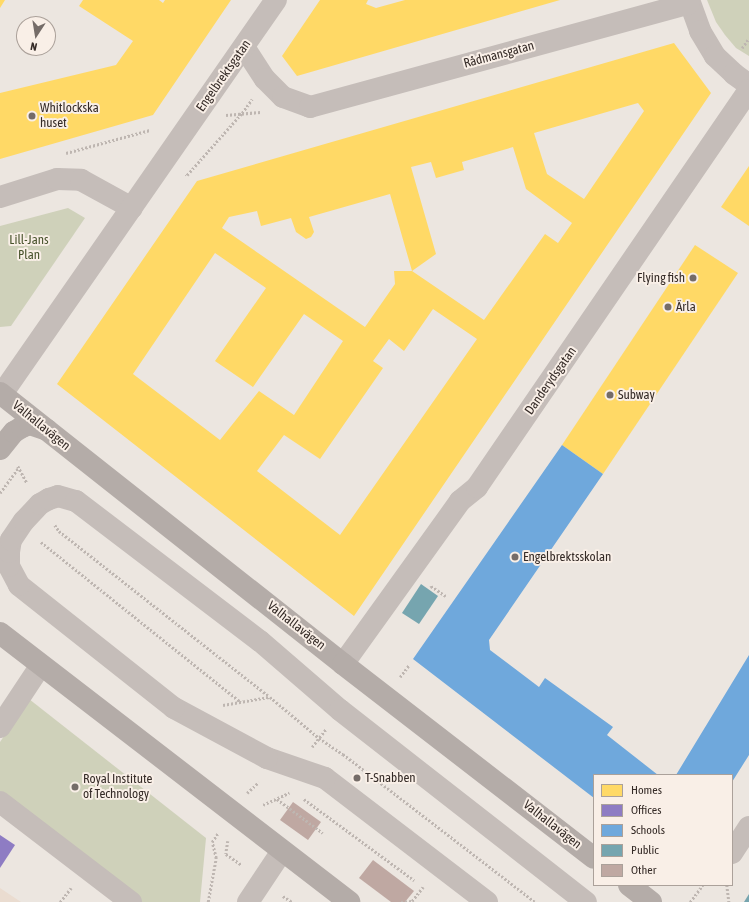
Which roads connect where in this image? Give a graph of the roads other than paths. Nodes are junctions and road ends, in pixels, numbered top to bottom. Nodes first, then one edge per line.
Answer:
1 (276, 0) edge
2 (689, 2) edge
3 (244, 47) junction
4 (749, 85) edge
5 (749, 90) edge
6 (0, 196) edge
7 (132, 208) junction
8 (1, 394) edge
9 (47, 430) junction
10 (3, 445) edge
11 (0, 633) edge
12 (344, 664) junction
13 (41, 665) junction
14 (0, 727) edge
15 (0, 802) edge
16 (749, 827) edge
17 (282, 851) junction
18 (733, 851) edge
19 (593, 857) edge
20 (631, 886) edge
21 (131, 902) edge
22 (248, 902) edge
23 (349, 902) edge
24 (487, 902) edge
25 (586, 902) edge
26 (652, 902) edge

1 - 3 street, Engelbrektsgatan
2 - 3 street, Rådmansgatan
2 - 4 street
3 - 7 street, Engelbrektsgatan
5 - 12 street, Danderydsgatan
6 - 7 street
7 - 8 street
8 - 9 main road, Valhallavägen
9 - 10 main road
9 - 12 main road, Valhallavägen
11 - 13 main road
12 - 19 main road, Valhallavägen
13 - 14 street
13 - 17 main road
15 - 21 street
16 - 18 street
17 - 22 street
17 - 23 main road
20 - 26 main road
24 - 25 street

